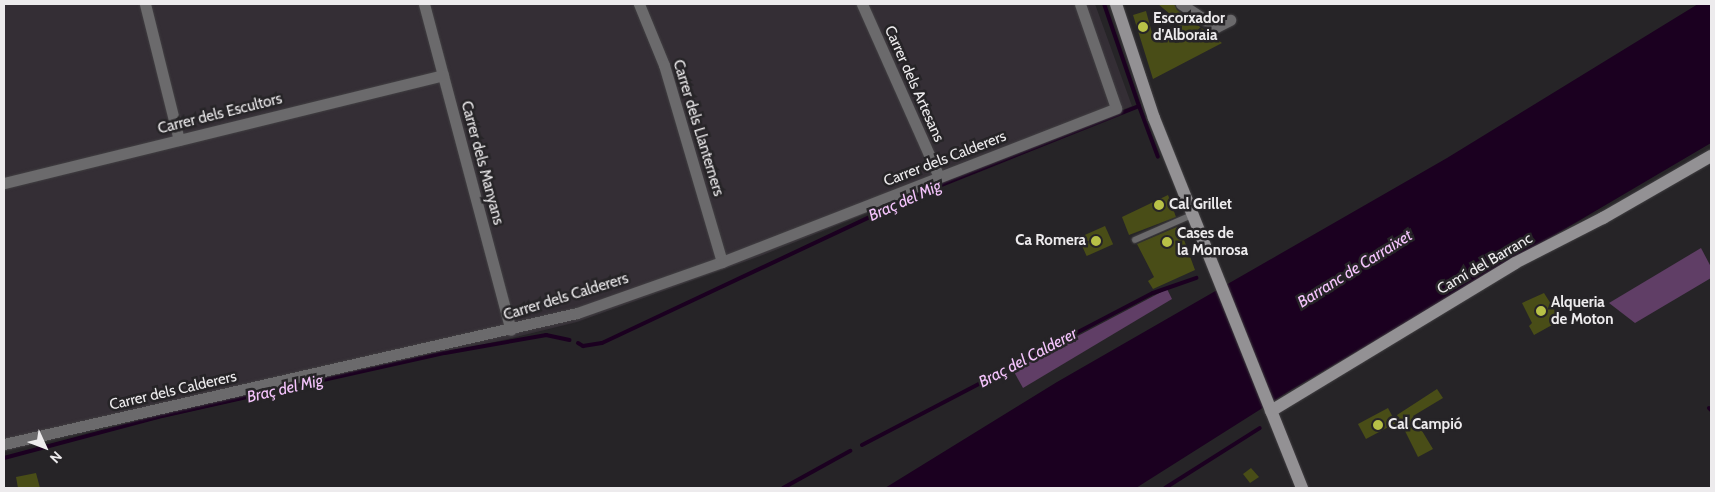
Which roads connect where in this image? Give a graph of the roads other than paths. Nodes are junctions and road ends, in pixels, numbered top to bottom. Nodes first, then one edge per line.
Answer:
1 (145, 4) edge
2 (639, 4) edge
3 (862, 4) edge
4 (1080, 4) edge
5 (1116, 4) edge
6 (1181, 4) edge
7 (427, 5) edge
8 (1230, 20) dead end
9 (443, 75) junction
10 (179, 140) junction
11 (1711, 156) edge
12 (939, 177) junction
13 (4, 183) edge
14 (1192, 215) junction
15 (1135, 240) dead end
16 (722, 262) junction
17 (511, 330) junction
18 (1273, 408) junction
19 (4, 444) edge
20 (1302, 488) edge

1 - 10 street
2 - 16 street, Carrer dels Llanterners
3 - 12 street, Carrer dels Artesans
4 - 12 street, Carrer dels Calderers
5 - 14 main road
6 - 8 street
7 - 9 street, Carrer dels Manyans
9 - 10 street, Carrer dels Escultors
9 - 17 street, Carrer dels Manyans
10 - 13 street, Carrer dels Escultors
11 - 18 main road, Camí del Barranc
12 - 16 street, Carrer dels Calderers
14 - 15 lane
14 - 18 main road
16 - 17 street, Carrer dels Calderers
17 - 19 street, Carrer dels Calderers
18 - 20 main road

